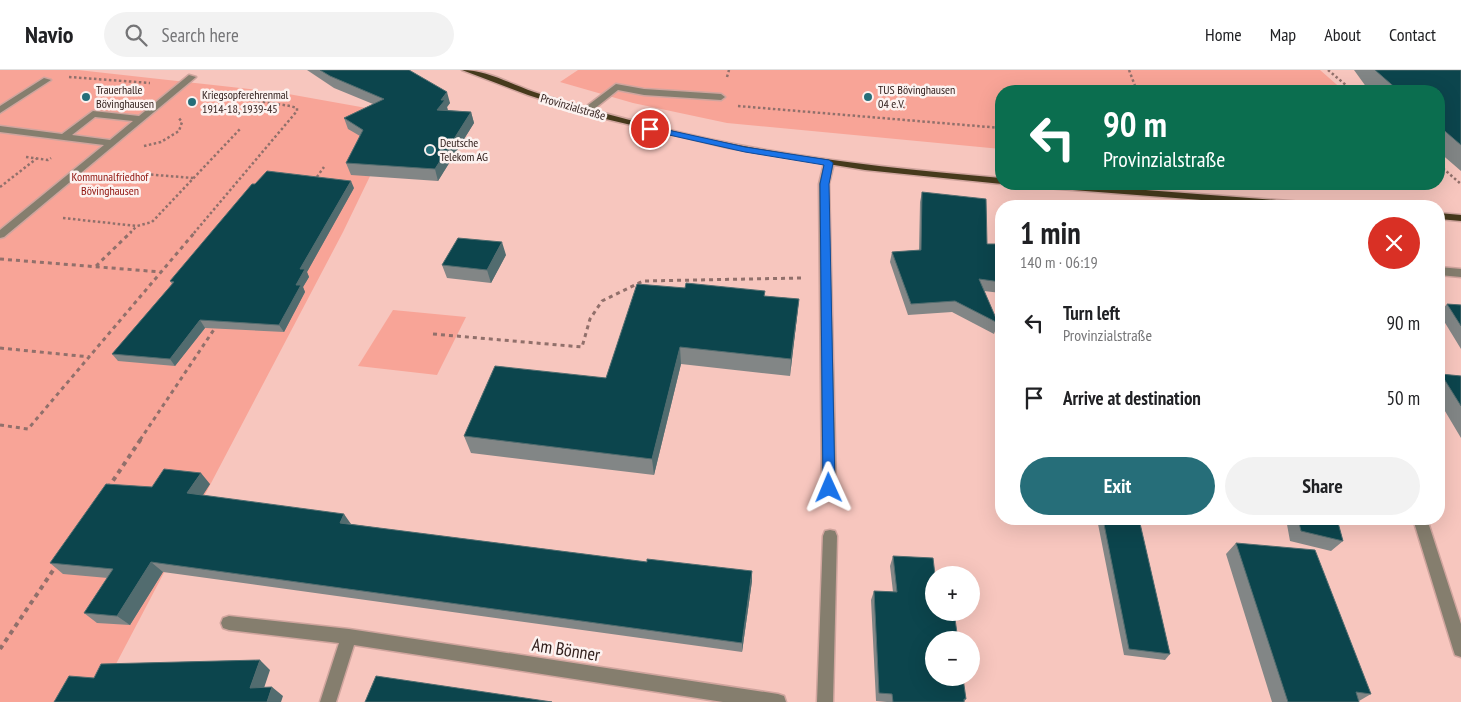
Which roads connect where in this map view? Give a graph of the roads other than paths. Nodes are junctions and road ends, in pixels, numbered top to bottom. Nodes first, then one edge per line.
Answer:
1 (466, 70) edge
2 (192, 76) dead end
3 (47, 80) dead end
4 (721, 97) dead end
5 (0, 110) edge
6 (586, 111) junction
7 (139, 119) junction
8 (0, 129) edge
9 (64, 136) junction
10 (110, 143) junction
11 (829, 163) junction
12 (995, 180) edge
13 (1111, 190) edge
14 (1239, 200) edge
15 (1445, 217) edge
16 (1461, 218) edge
17 (0, 235) edge
18 (1445, 272) edge
19 (1461, 273) edge
20 (829, 488) dead end
21 (1422, 525) edge
22 (830, 536) dead end
23 (229, 623) dead end
24 (349, 637) junction
25 (1461, 649) edge
26 (328, 702) edge
27 (778, 702) edge
28 (825, 702) edge

1 - 6 main road, Provinzialstraße
2 - 7 street
3 - 5 street
4 - 6 street
6 - 11 main road, Provinzialstraße
7 - 9 street
7 - 10 street
8 - 9 street
9 - 10 street
10 - 17 street
11 - 12 main road, Provinzialstraße
11 - 20 street
13 - 14 main road
15 - 16 main road
18 - 19 street
21 - 25 street
22 - 28 street
23 - 24 street, Am Bönner
24 - 26 street
24 - 27 street, Am Bönner

